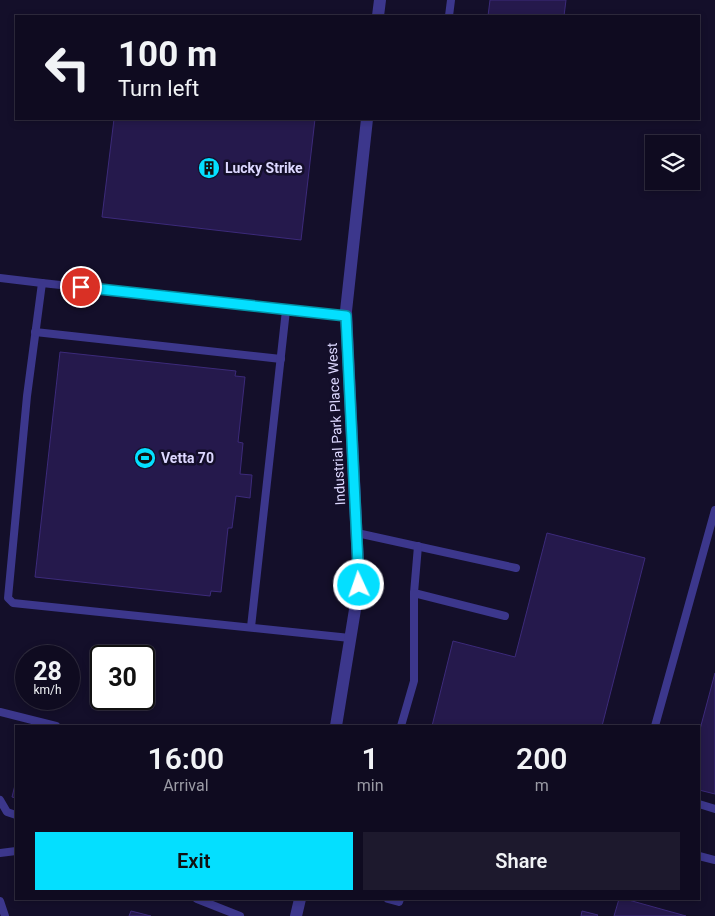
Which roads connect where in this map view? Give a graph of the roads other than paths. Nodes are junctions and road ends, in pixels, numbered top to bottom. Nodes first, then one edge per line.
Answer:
1 (380, 0) edge
2 (451, 0) edge
3 (378, 15) edge
4 (449, 15) edge
5 (367, 120) edge
6 (0, 278) edge
7 (42, 283) junction
8 (286, 310) junction
9 (346, 316) junction
10 (35, 332) junction
11 (281, 359) junction
12 (715, 510) edge
13 (356, 533) junction
14 (418, 546) junction
15 (516, 568) dead end
16 (414, 593) junction
17 (4, 598) edge
18 (505, 616) dead end
19 (251, 627) junction
20 (350, 638) junction
21 (0, 712) edge
22 (52, 725) edge
23 (336, 725) edge
24 (401, 725) edge
25 (655, 725) edge
26 (0, 800) edge
27 (700, 804) edge
28 (715, 809) edge
29 (15, 815) edge
30 (15, 851) edge
31 (0, 853) edge
32 (700, 856) edge
33 (715, 860) edge
34 (0, 900) edge
35 (200, 900) edge
36 (300, 900) edge
37 (6, 916) edge
38 (240, 916) edge
39 (296, 916) edge

1 - 3 street
2 - 4 lane
5 - 9 street, Industrial Park Place West
6 - 7 lane
7 - 8 lane
7 - 10 lane
8 - 9 lane
8 - 11 lane
9 - 13 street, Industrial Park Place West
10 - 11 lane
10 - 17 lane
11 - 19 lane
12 - 25 lane
13 - 14 lane
13 - 20 street, Industrial Park Place West
14 - 15 lane
14 - 16 lane
16 - 18 lane
16 - 24 lane
17 - 19 lane
19 - 20 lane
20 - 23 street, Industrial Park Place West
21 - 22 lane
26 - 29 lane
27 - 28 lane
30 - 31 lane
32 - 33 lane
34 - 37 lane
35 - 38 lane
36 - 39 street

